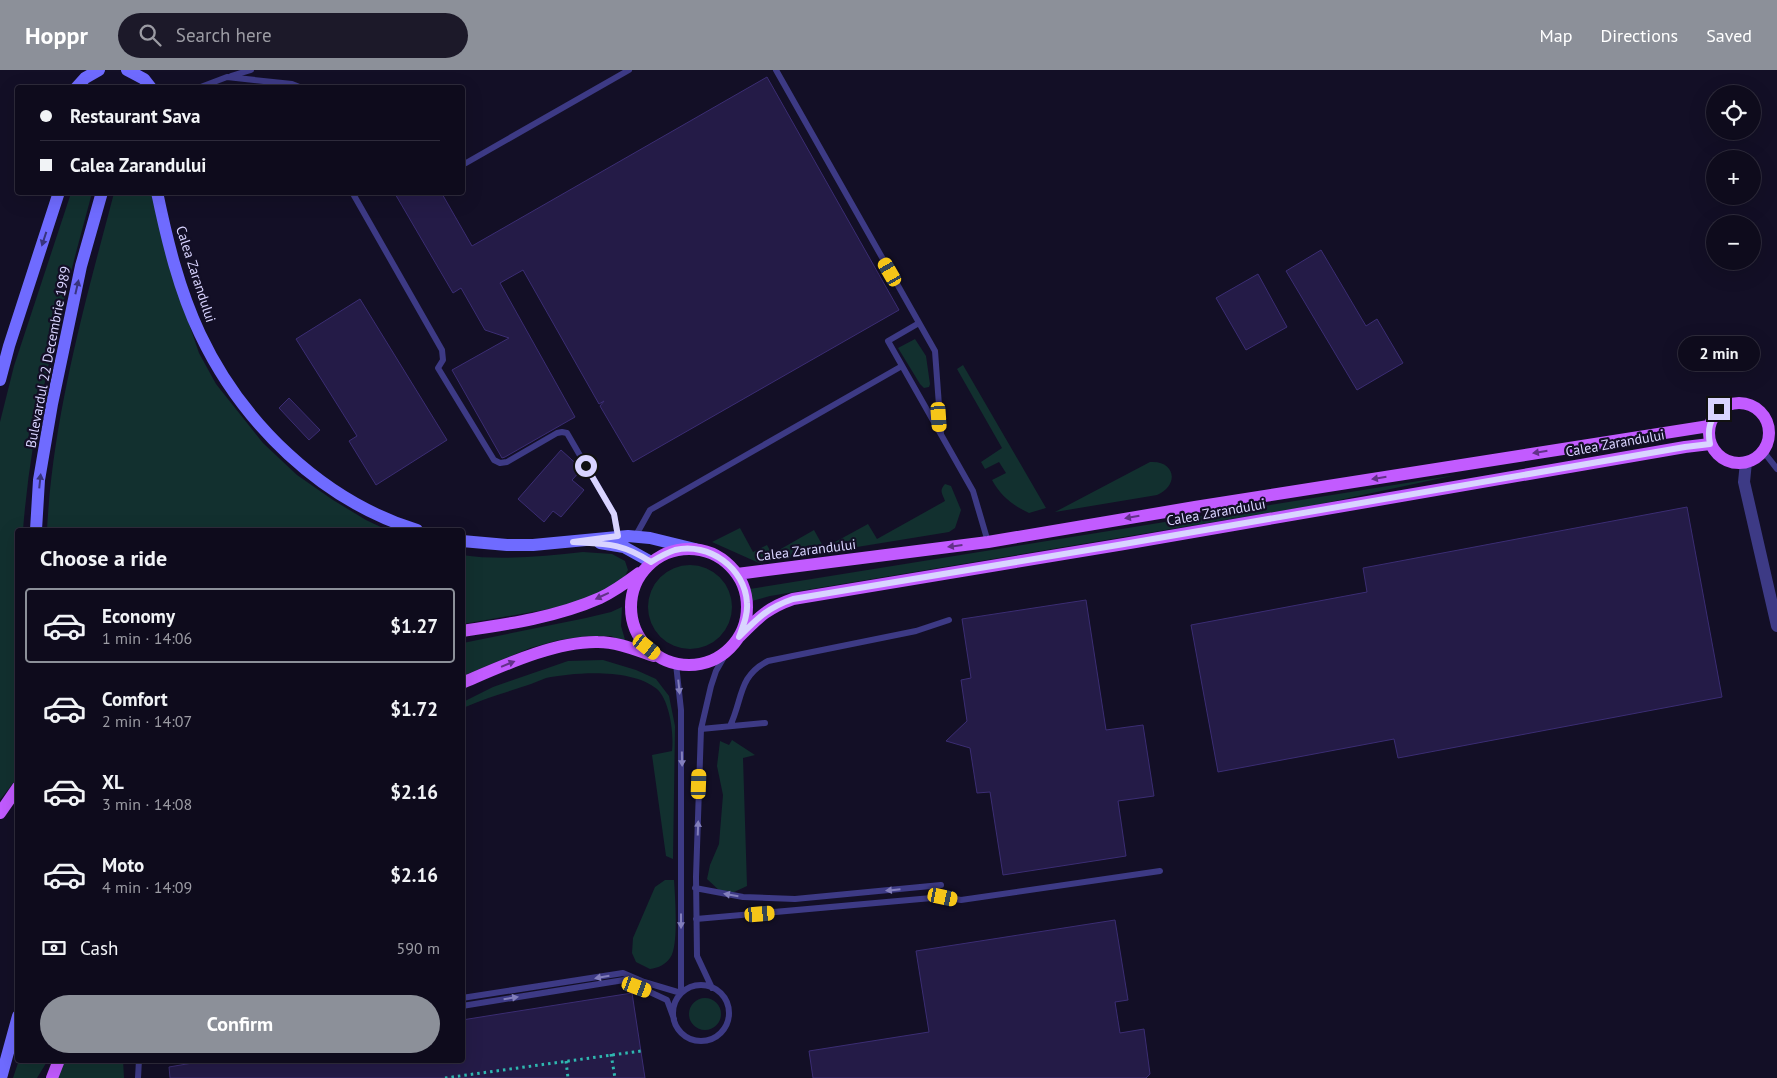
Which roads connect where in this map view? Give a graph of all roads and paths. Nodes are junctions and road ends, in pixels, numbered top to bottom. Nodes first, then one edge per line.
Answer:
1 (98, 70) edge
2 (127, 70) edge
3 (251, 70) edge
4 (629, 70) edge
5 (776, 70) edge
6 (227, 77) junction
7 (146, 79) edge
8 (79, 85) edge
9 (206, 85) edge
10 (294, 85) edge
11 (466, 163) dead end
12 (58, 195) edge
13 (101, 195) edge
14 (158, 195) edge
15 (354, 195) edge
16 (919, 323) junction
17 (902, 366) junction
18 (0, 380) edge
19 (1771, 414) edge
20 (1709, 426) junction
21 (940, 433) junction
22 (1773, 436) edge
23 (1710, 444) junction
24 (1763, 451) junction
25 (1746, 462) junction
26 (1777, 469) edge
27 (36, 528) edge
28 (412, 528) edge
29 (618, 536) junction
30 (635, 537) junction
31 (465, 541) edge
32 (573, 542) junction
33 (988, 542) junction
34 (695, 549) junction
35 (647, 566) junction
36 (737, 574) junction
37 (949, 620) dead end
38 (1777, 626) edge
39 (465, 631) edge
40 (739, 637) junction
41 (728, 650) junction
42 (660, 658) junction
43 (676, 664) junction
44 (465, 682) edge
45 (765, 723) dead end
46 (730, 726) junction
47 (701, 729) junction
48 (15, 791) edge
49 (0, 813) edge
50 (1160, 871) dead end
51 (941, 885) dead end
52 (695, 888) junction
53 (696, 919) junction
54 (712, 988) junction
55 (681, 993) junction
56 (465, 998) edge
57 (465, 1006) edge
58 (674, 1018) junction
59 (15, 1027) edge
60 (641, 1051) dead end
61 (612, 1054) junction
62 (566, 1061) junction
63 (58, 1063) edge
64 (139, 1063) edge
65 (1, 1078) edge
66 (52, 1078) edge
67 (138, 1078) edge
68 (445, 1078) edge
69 (568, 1078) edge
70 (615, 1078) edge

1 - 8 main road
2 - 7 main road
3 - 6 lane
4 - 11 lane
5 - 16 lane
6 - 9 lane
6 - 10 lane
12 -> 18 main road
27 -> 13 main road, Bulevardul 22 Decembrie 1989
14 - 28 main road, Calea Zarandului
15 - 29 lane
16 - 17 lane
16 - 21 lane
17 - 21 lane
17 - 30 lane
19 - 20 main road
19 - 22 main road
20 - 23 main road
20 -> 33 main road, Calea Zarandului
21 - 33 lane
22 - 24 main road
23 - 25 main road
23 - 40 main road, Calea Zarandului
24 - 25 main road
24 - 26 lane
25 - 38 street
29 - 30 main road, Calea Zarandului
29 - 32 main road, Calea Zarandului
30 - 34 main road, Calea Zarandului
31 - 32 main road, Calea Zarandului
32 - 35 main road, Calea Zarandului
33 -> 36 main road, Calea Zarandului
34 - 35 main road, Calea Zarandului
34 - 36 main road, Calea Zarandului
35 -> 39 main road, Calea Zarandului
35 - 42 main road, Calea Zarandului
36 - 40 main road, Calea Zarandului
37 - 46 lane
40 - 41 main road, Calea Zarandului
41 - 43 main road, Calea Zarandului
41 - 47 lane
42 - 43 main road, Calea Zarandului
44 -> 42 main road, Calea Zarandului
43 -> 55 lane
45 - 46 lane
46 - 47 lane
52 -> 47 lane
48 - 49 main road
50 - 53 lane
51 -> 52 lane
52 - 53 lane
53 - 54 lane
54 - 55 lane
54 - 58 lane
55 -> 56 lane
55 - 58 lane
57 -> 58 lane
59 - 65 main road
60 - 61 path
61 - 62 path
61 - 70 path
62 - 68 path
62 - 69 path
63 - 66 main road
64 - 67 lane

